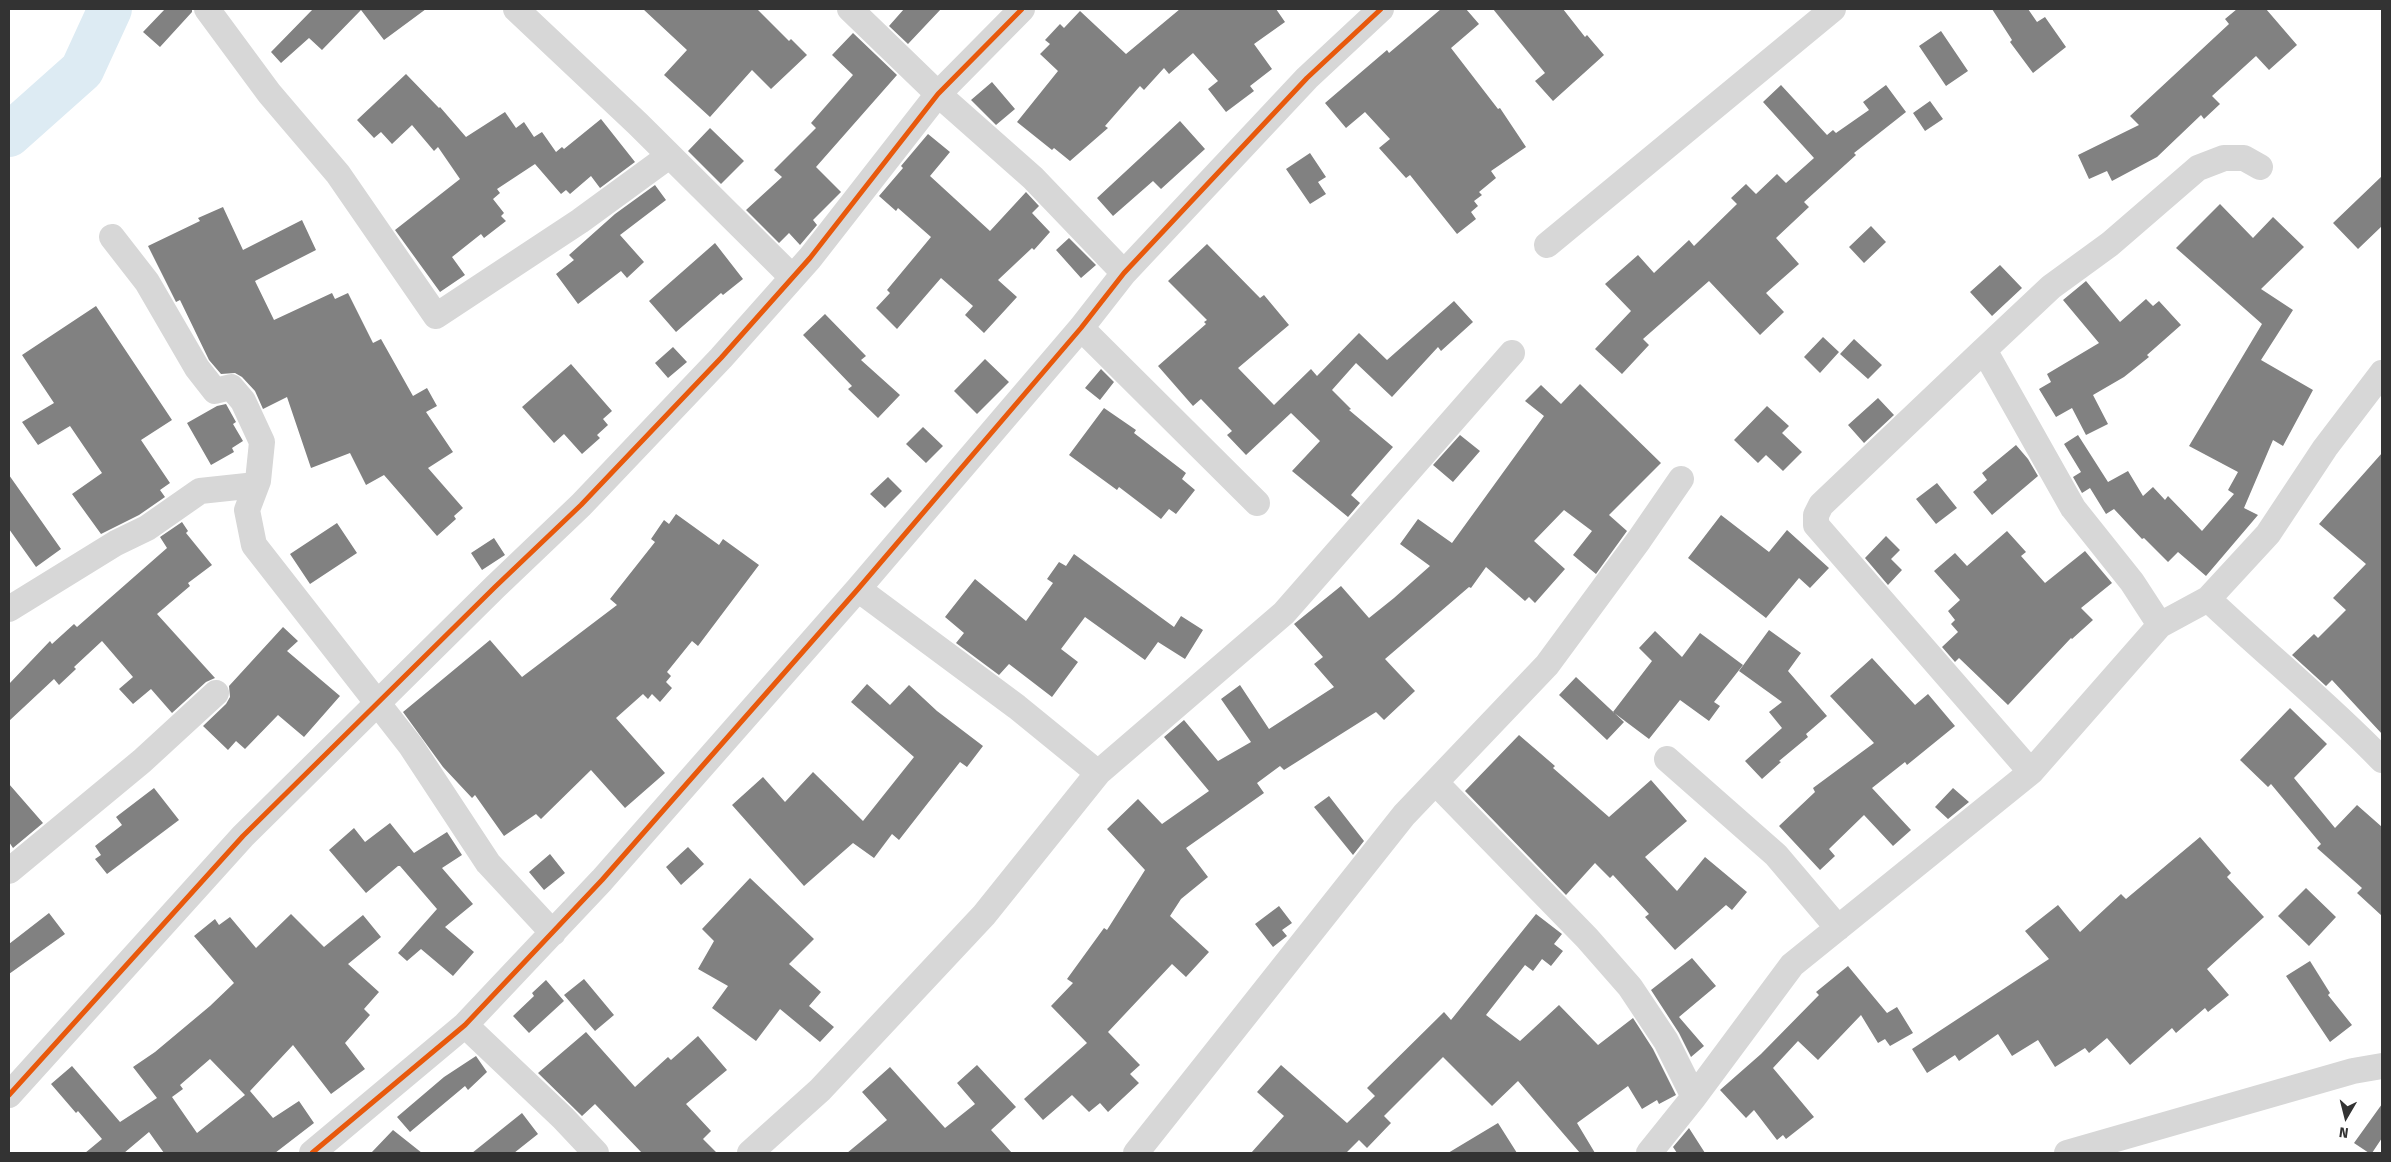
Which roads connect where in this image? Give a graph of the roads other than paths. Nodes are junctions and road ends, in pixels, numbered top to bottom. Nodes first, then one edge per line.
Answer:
1 (207, 9) edge
2 (516, 9) edge
3 (850, 9) edge
4 (1022, 9) edge
5 (1833, 9) edge
6 (1377, 10) edge
7 (938, 94) junction
8 (669, 156) junction
9 (2260, 167) dead end
10 (112, 237) dead end
11 (1547, 245) dead end
12 (1124, 273) junction
13 (792, 277) junction
14 (1081, 328) junction
15 (1984, 350) junction
16 (1512, 353) dead end
17 (2382, 373) edge
18 (1681, 478) dead end
19 (256, 485) junction
20 (1257, 503) dead end
21 (858, 589) junction
22 (2208, 599) junction
23 (9, 609) edge
24 (2160, 625) junction
25 (216, 693) dead end
26 (376, 704) junction
27 (1667, 759) dead end
28 (2382, 760) edge
29 (1098, 772) junction
30 (2031, 772) junction
31 (1436, 783) junction
32 (9, 870) edge
33 (1838, 928) junction
34 (552, 933) junction
35 (465, 1025) junction
36 (2382, 1066) edge
37 (9, 1095) edge
38 (1694, 1098) junction
39 (312, 1153) edge
40 (596, 1153) edge
41 (750, 1153) edge
42 (1136, 1153) edge
43 (1649, 1153) edge
44 (2067, 1153) edge

1 - 8 street
2 - 8 street
3 - 7 street
4 - 7 street
5 - 11 street
6 - 12 street
7 - 12 street
7 - 13 street
8 - 13 street
9 - 15 street
10 - 19 street
12 - 14 street
13 - 26 street
14 - 20 street
14 - 21 street
15 - 24 street
15 - 30 street
16 - 29 street
17 - 22 street
18 - 31 street
19 - 23 street
19 - 26 street
21 - 29 street
21 - 34 street
22 - 24 street
22 - 28 street
24 - 30 street
25 - 32 street
26 - 34 street
26 - 37 street
27 - 33 street
29 - 41 street
30 - 33 street
31 - 38 street
31 - 42 street
33 - 38 street
34 - 35 street
35 - 39 street
35 - 40 street
36 - 44 street
38 - 43 street

